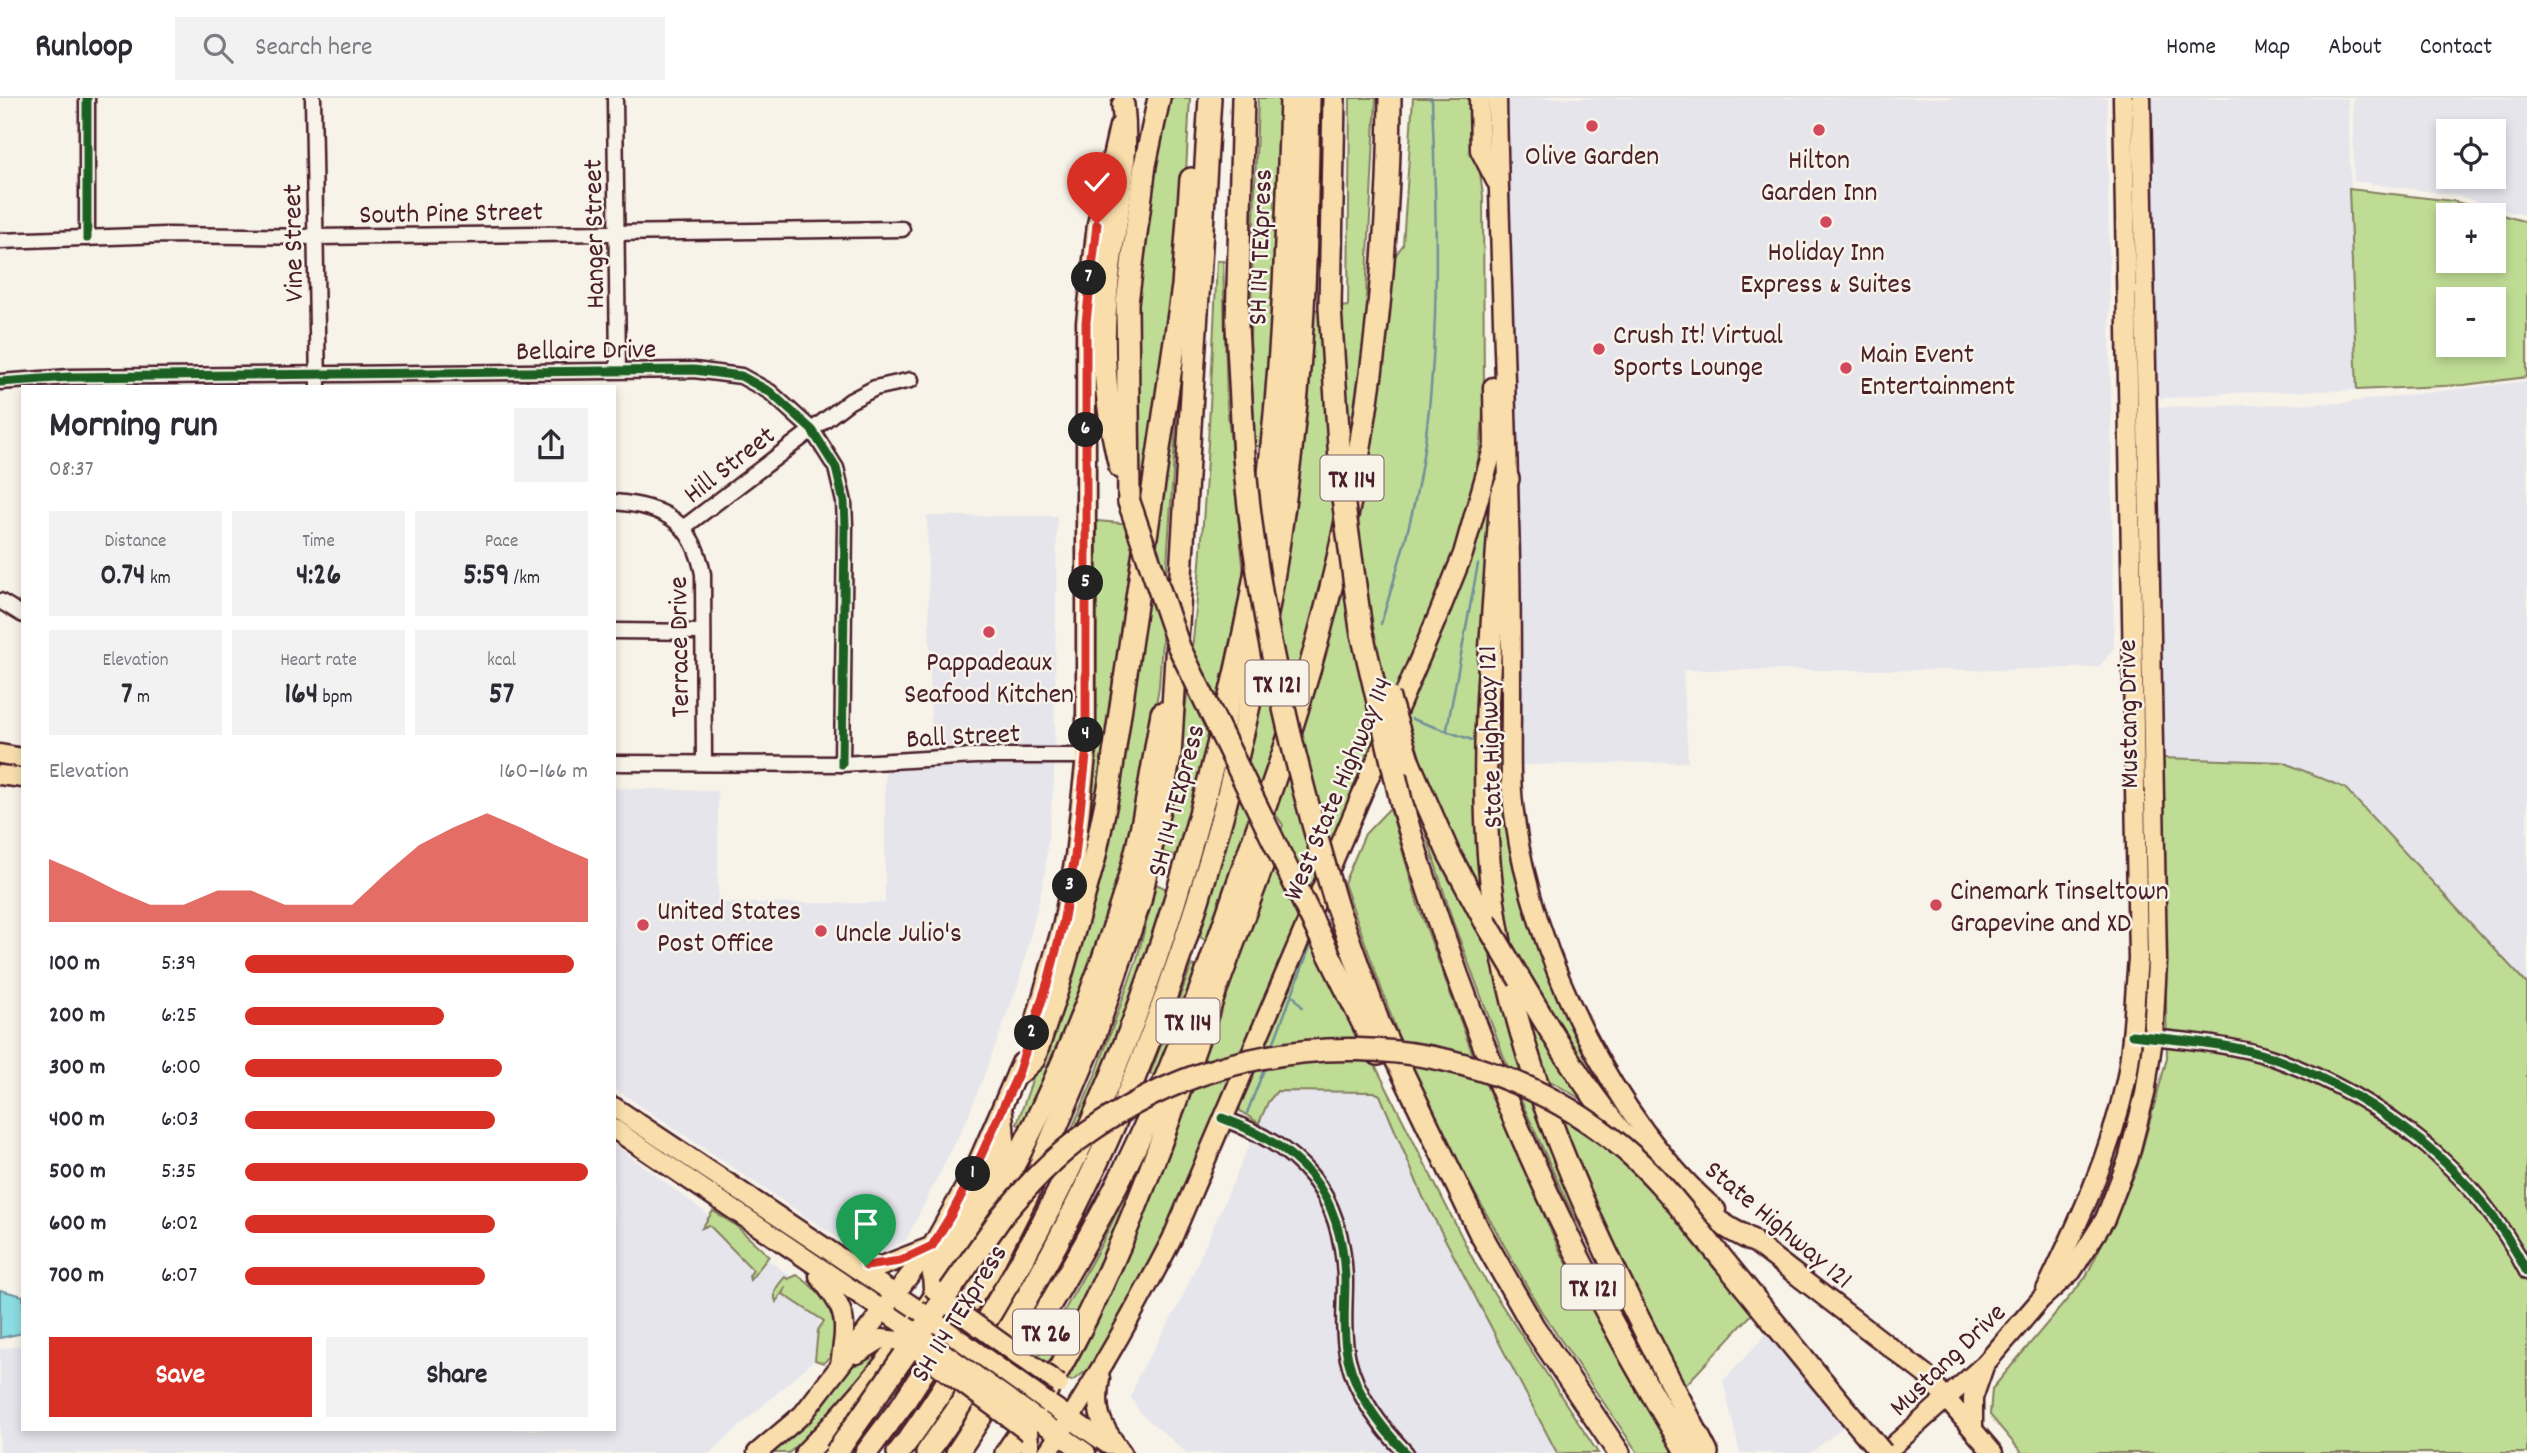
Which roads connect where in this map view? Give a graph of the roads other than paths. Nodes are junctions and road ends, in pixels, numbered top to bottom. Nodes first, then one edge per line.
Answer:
1 (87, 98) edge
2 (313, 98) edge
3 (615, 98) edge
4 (1159, 98) edge
5 (1197, 98) edge
6 (1210, 98) edge
7 (1243, 98) edge
8 (1291, 98) edge
9 (1309, 98) edge
10 (1334, 98) edge
11 (1391, 98) edge
12 (1405, 98) edge
13 (1479, 98) edge
14 (1497, 98) edge
15 (2123, 98) edge
16 (2141, 98) edge
17 (1124, 102) edge
18 (1390, 120) junction
19 (1500, 187) junction
20 (902, 229) dead end
21 (616, 233) junction
22 (316, 237) junction
23 (87, 238) junction
24 (0, 241) edge
25 (2136, 293) junction
26 (1504, 327) junction
27 (618, 370) junction
28 (912, 380) dead end
29 (318, 381) edge
30 (0, 382) edge
31 (70, 382) edge
32 (812, 430) junction
33 (1508, 479) junction
34 (1342, 491) junction
35 (616, 502) edge
36 (1129, 502) junction
37 (683, 528) junction
38 (0, 601) edge
39 (21, 614) edge
40 (616, 631) edge
41 (703, 632) junction
42 (1176, 675) junction
43 (0, 754) edge
44 (1086, 756) junction
45 (21, 758) edge
46 (2134, 759) junction
47 (2153, 759) junction
48 (616, 763) edge
49 (704, 763) junction
50 (842, 764) junction
51 (0, 775) edge
52 (21, 778) edge
53 (1259, 825) junction
54 (2132, 1035) junction
55 (2153, 1038) junction
56 (1018, 1074) junction
57 (616, 1109) edge
58 (1002, 1109) junction
59 (1223, 1118) junction
60 (616, 1130) edge
61 (715, 1187) junction
62 (1479, 1231) junction
63 (1086, 1240) junction
64 (1751, 1240) junction
65 (932, 1246) junction
66 (843, 1261) junction
67 (811, 1264) junction
68 (2527, 1272) edge
69 (896, 1295) junction
70 (2041, 1299) junction
71 (883, 1311) junction
72 (951, 1331) junction
73 (902, 1334) junction
74 (1985, 1364) junction
75 (1102, 1368) junction
76 (840, 1369) junction
77 (1925, 1374) junction
78 (1968, 1379) junction
79 (1947, 1398) junction
80 (1072, 1419) junction
81 (1033, 1425) junction
82 (1973, 1427) junction
83 (1060, 1434) junction
84 (757, 1453) edge
85 (806, 1453) edge
86 (836, 1453) edge
87 (846, 1453) edge
88 (866, 1453) edge
89 (898, 1453) edge
90 (927, 1453) edge
91 (957, 1453) edge
92 (974, 1453) edge
93 (1006, 1453) edge
94 (1030, 1453) edge
95 (1046, 1453) edge
96 (1086, 1453) edge
97 (1121, 1453) edge
98 (1406, 1453) edge
99 (1619, 1453) edge
100 (1687, 1453) edge
101 (1707, 1453) edge
102 (1884, 1453) edge
103 (1993, 1453) edge

1 - 23 street
2 - 22 street, Vine Street
3 - 21 street, Hanger Street
4 - 36 highway
5 - 56 highway
6 - 42 highway
7 - 62 highway, TX 121, bridge
8 - 89 highway, SH 114 TEXpress
9 - 90 highway, SH 114 TEXpress
10 - 34 highway, TX 121
11 - 18 highway, TX 114
12 - 18 highway
13 - 19 main road
14 - 19 main road, West State Highway 114
15 - 25 main road, Mustang Drive
16 - 25 main road, Mustang Drive
17 - 36 highway
17 - 44 main road
18 - 53 highway, TX 114
19 - 26 main road, West State Highway 114
20 - 21 street, South Pine Street
21 - 22 street, South Pine Street
21 - 27 street, Hanger Street
22 - 23 street, South Pine Street
22 - 29 street, Vine Street
23 - 24 street, South Pine Street
25 - 46 main road, Mustang Drive
25 - 47 main road, Mustang Drive
26 - 33 main road, State Highway 121
26 - 59 main road, West State Highway 114
27 - 29 street, Bellaire Drive
27 - 32 street, Bellaire Drive
28 - 32 street, Hill Street
29 - 31 street, Bellaire Drive
30 - 31 street, Bellaire Drive
32 - 37 street, Hill Street
32 - 50 street, Bellaire Drive
33 - 64 main road, State Highway 121
33 - 101 highway
34 - 64 highway, bridge
34 - 100 highway, TX 121, bridge
35 - 37 street, Terrace Drive
36 - 62 highway, bridge
37 - 41 street, Terrace Drive
38 - 39 street
40 - 41 street
41 - 49 street, Terrace Drive
42 - 72 highway
42 - 85 highway
43 - 45 main road
44 - 50 street, Ball Street
44 - 56 main road
46 - 47 main road
46 - 54 main road, Mustang Drive
47 - 55 main road, Mustang Drive
48 - 49 street, Ball Street
49 - 50 street, Ball Street
51 - 52 main road
53 - 63 highway, TX 114
53 - 93 highway
54 - 55 street
54 - 70 main road, Mustang Drive
55 - 68 street
55 - 70 main road, Mustang Drive
56 - 58 main road
57 - 61 main road
58 - 65 main road
58 - 75 main road, bridge
59 - 75 main road, West State Highway 114
59 - 98 street
60 - 61 main road
61 - 66 main road
61 - 67 main road
62 - 99 highway, TX 121
63 - 91 highway, TX 114
63 - 92 highway, TX 26
64 - 77 main road, State Highway 121
65 - 66 main road
65 - 69 main road
66 - 69 main road
67 - 71 main road
67 - 76 main road
69 - 71 main road
69 - 80 main road, bridge
70 - 74 main road, Mustang Drive
71 - 73 main road
71 - 76 main road
72 - 87 highway
72 - 88 highway
73 - 76 main road
73 - 81 main road, bridge
74 - 78 main road, Mustang Drive
74 - 82 main road
75 - 80 main road, West State Highway 114
75 - 97 main road
76 - 84 main road
77 - 78 main road
77 - 79 main road, State Highway 121
78 - 79 main road, Mustang Drive
79 - 82 main road, State Highway 121
79 - 102 main road, Mustang Drive
80 - 83 main road, West State Highway 114
80 - 97 main road
81 - 83 main road
81 - 94 main road
82 - 103 main road, State Highway 121
83 - 95 main road, West State Highway 114
83 - 96 main road
86 - 102 highway, bridge

